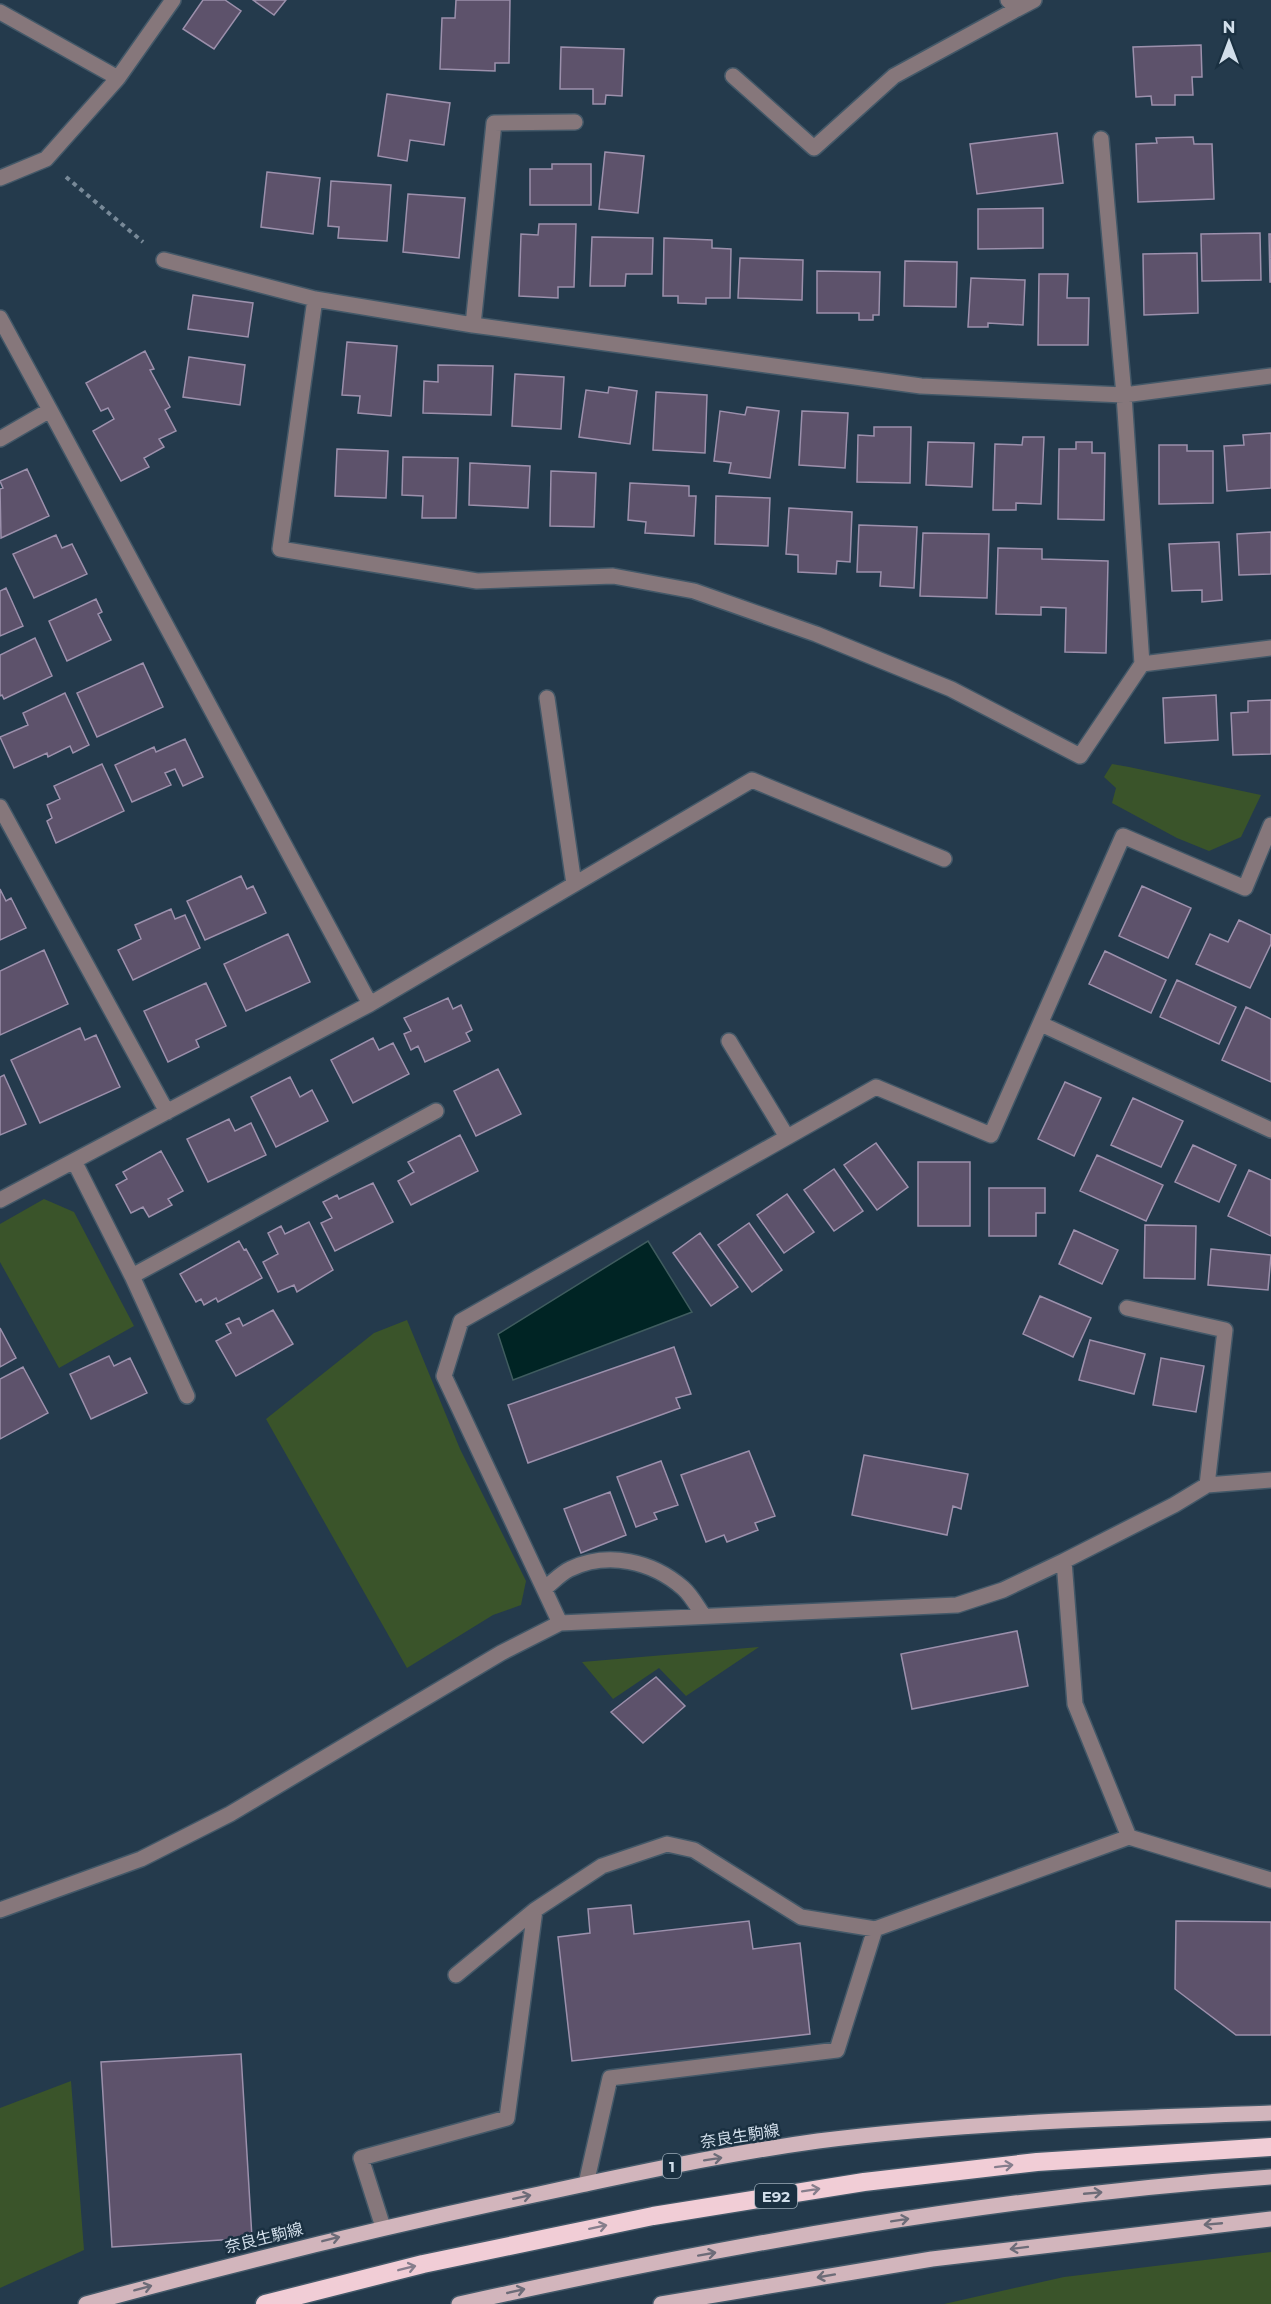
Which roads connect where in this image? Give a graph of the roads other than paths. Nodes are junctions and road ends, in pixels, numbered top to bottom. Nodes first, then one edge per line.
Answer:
1 (173, 0) edge
2 (1034, 0) edge
3 (1013, 4) edge
4 (0, 12) edge
5 (733, 76) dead end
6 (118, 78) junction
7 (575, 122) dead end
8 (1101, 139) dead end
9 (0, 178) edge
10 (164, 260) road end
11 (315, 299) junction
12 (0, 318) edge
13 (473, 325) junction
14 (1271, 376) edge
15 (1124, 395) junction
16 (50, 410) junction
17 (0, 439) edge
18 (1271, 648) edge
19 (1142, 664) junction
20 (547, 698) dead end
21 (0, 807) edge
22 (1271, 825) edge
23 (944, 860) dead end
24 (574, 884) junction
25 (370, 1004) junction
26 (1041, 1024) junction
27 (729, 1041) dead end
28 (436, 1111) dead end
29 (167, 1112) junction
30 (1271, 1130) edge
31 (787, 1137) junction
32 (74, 1161) junction
33 (0, 1200) edge
34 (132, 1276) junction
35 (1127, 1308) dead end
36 (187, 1396) dead end
37 (1271, 1480) edge
38 (1207, 1485) junction
39 (1064, 1561) junction
40 (544, 1589) junction
41 (703, 1615) junction
42 (560, 1623) junction
43 (1129, 1836) junction
44 (1271, 1880) edge
45 (0, 1910) edge
46 (535, 1910) junction
47 (875, 1929) junction
48 (456, 1975) dead end
49 (1271, 2113) edge
50 (1271, 2147) edge
51 (1271, 2177) edge
52 (585, 2184) junction
53 (1271, 2219) edge
54 (383, 2226) junction
55 (86, 2304) edge
56 (265, 2304) edge
57 (459, 2304) edge
58 (661, 2304) edge

1 - 6 street
2 - 3 street
3 - 5 street
4 - 6 street
6 - 9 street
7 - 13 street
8 - 15 street
10 - 11 street
11 - 13 street
11 - 19 street
12 - 16 street
13 - 15 street
14 - 15 street
15 - 19 street
16 - 17 street
16 - 25 street
18 - 19 street
20 - 24 street
21 - 29 street
22 - 26 street
23 - 24 street
24 - 25 street
25 - 29 street
26 - 30 street
26 - 31 street
27 - 31 street
28 - 34 street
29 - 32 street
31 - 40 street
32 - 33 street
32 - 34 street
34 - 36 street
35 - 38 street
37 - 38 street
38 - 39 street
39 - 41 street
39 - 43 street
40 - 41 street
40 - 42 street
41 - 42 street
42 - 45 street
43 - 44 street
43 - 47 street
46 - 47 street
46 - 48 street
46 - 54 street
47 - 52 street
52 -> 49 main road, 奈良生駒線 / 1
56 -> 50 highway, E92
57 -> 51 main road
54 -> 52 main road, 奈良生駒線 / 1
53 -> 58 main road
55 -> 54 main road, 奈良生駒線 / 1

